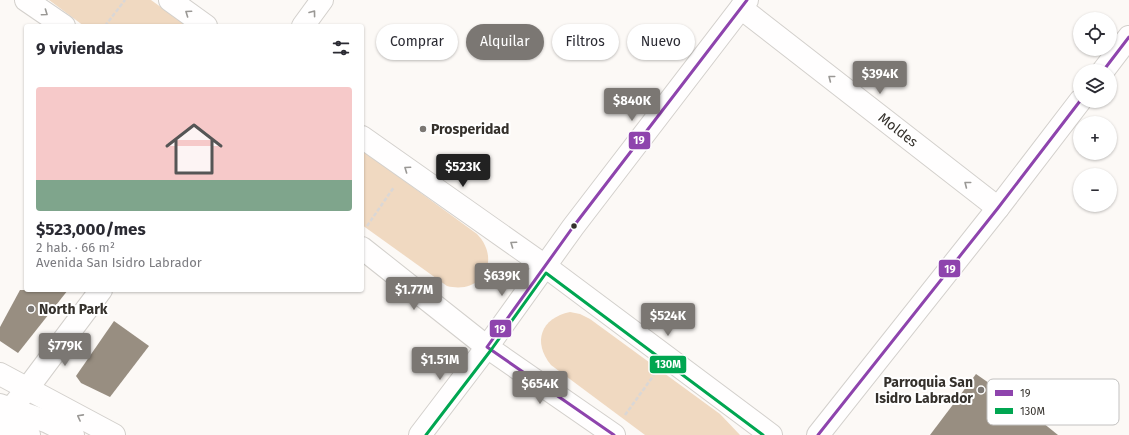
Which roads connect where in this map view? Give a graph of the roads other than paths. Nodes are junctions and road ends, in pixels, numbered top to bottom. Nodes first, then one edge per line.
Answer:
1 (26, 0) edge
2 (170, 0) edge
3 (322, 0) edge
4 (744, 4) edge
5 (61, 24) edge
6 (203, 24) edge
7 (304, 24) edge
8 (1129, 37) edge
9 (1108, 64) edge
10 (1075, 108) edge
11 (364, 138) edge
12 (998, 208) junction
13 (364, 250) edge
14 (545, 266) junction
15 (100, 292) edge
16 (487, 347) junction
17 (0, 374) edge
18 (27, 389) junction
19 (3, 415) edge
20 (613, 434) edge
21 (29, 435) edge
22 (74, 435) edge
23 (114, 435) edge
24 (420, 435) edge
25 (771, 435) edge
26 (818, 435) edge

1 -> 5 street
6 -> 2 street
7 -> 3 street
12 -> 4 street, Moldes
4 - 14 street
8 - 9 street
10 - 12 street
14 -> 11 street
12 - 26 street
13 - 16 street
14 - 16 street
14 - 25 street
15 - 18 street
16 - 20 street
16 - 24 street
17 - 18 street
18 - 19 street
23 -> 18 street
19 - 21 street
19 - 22 street

